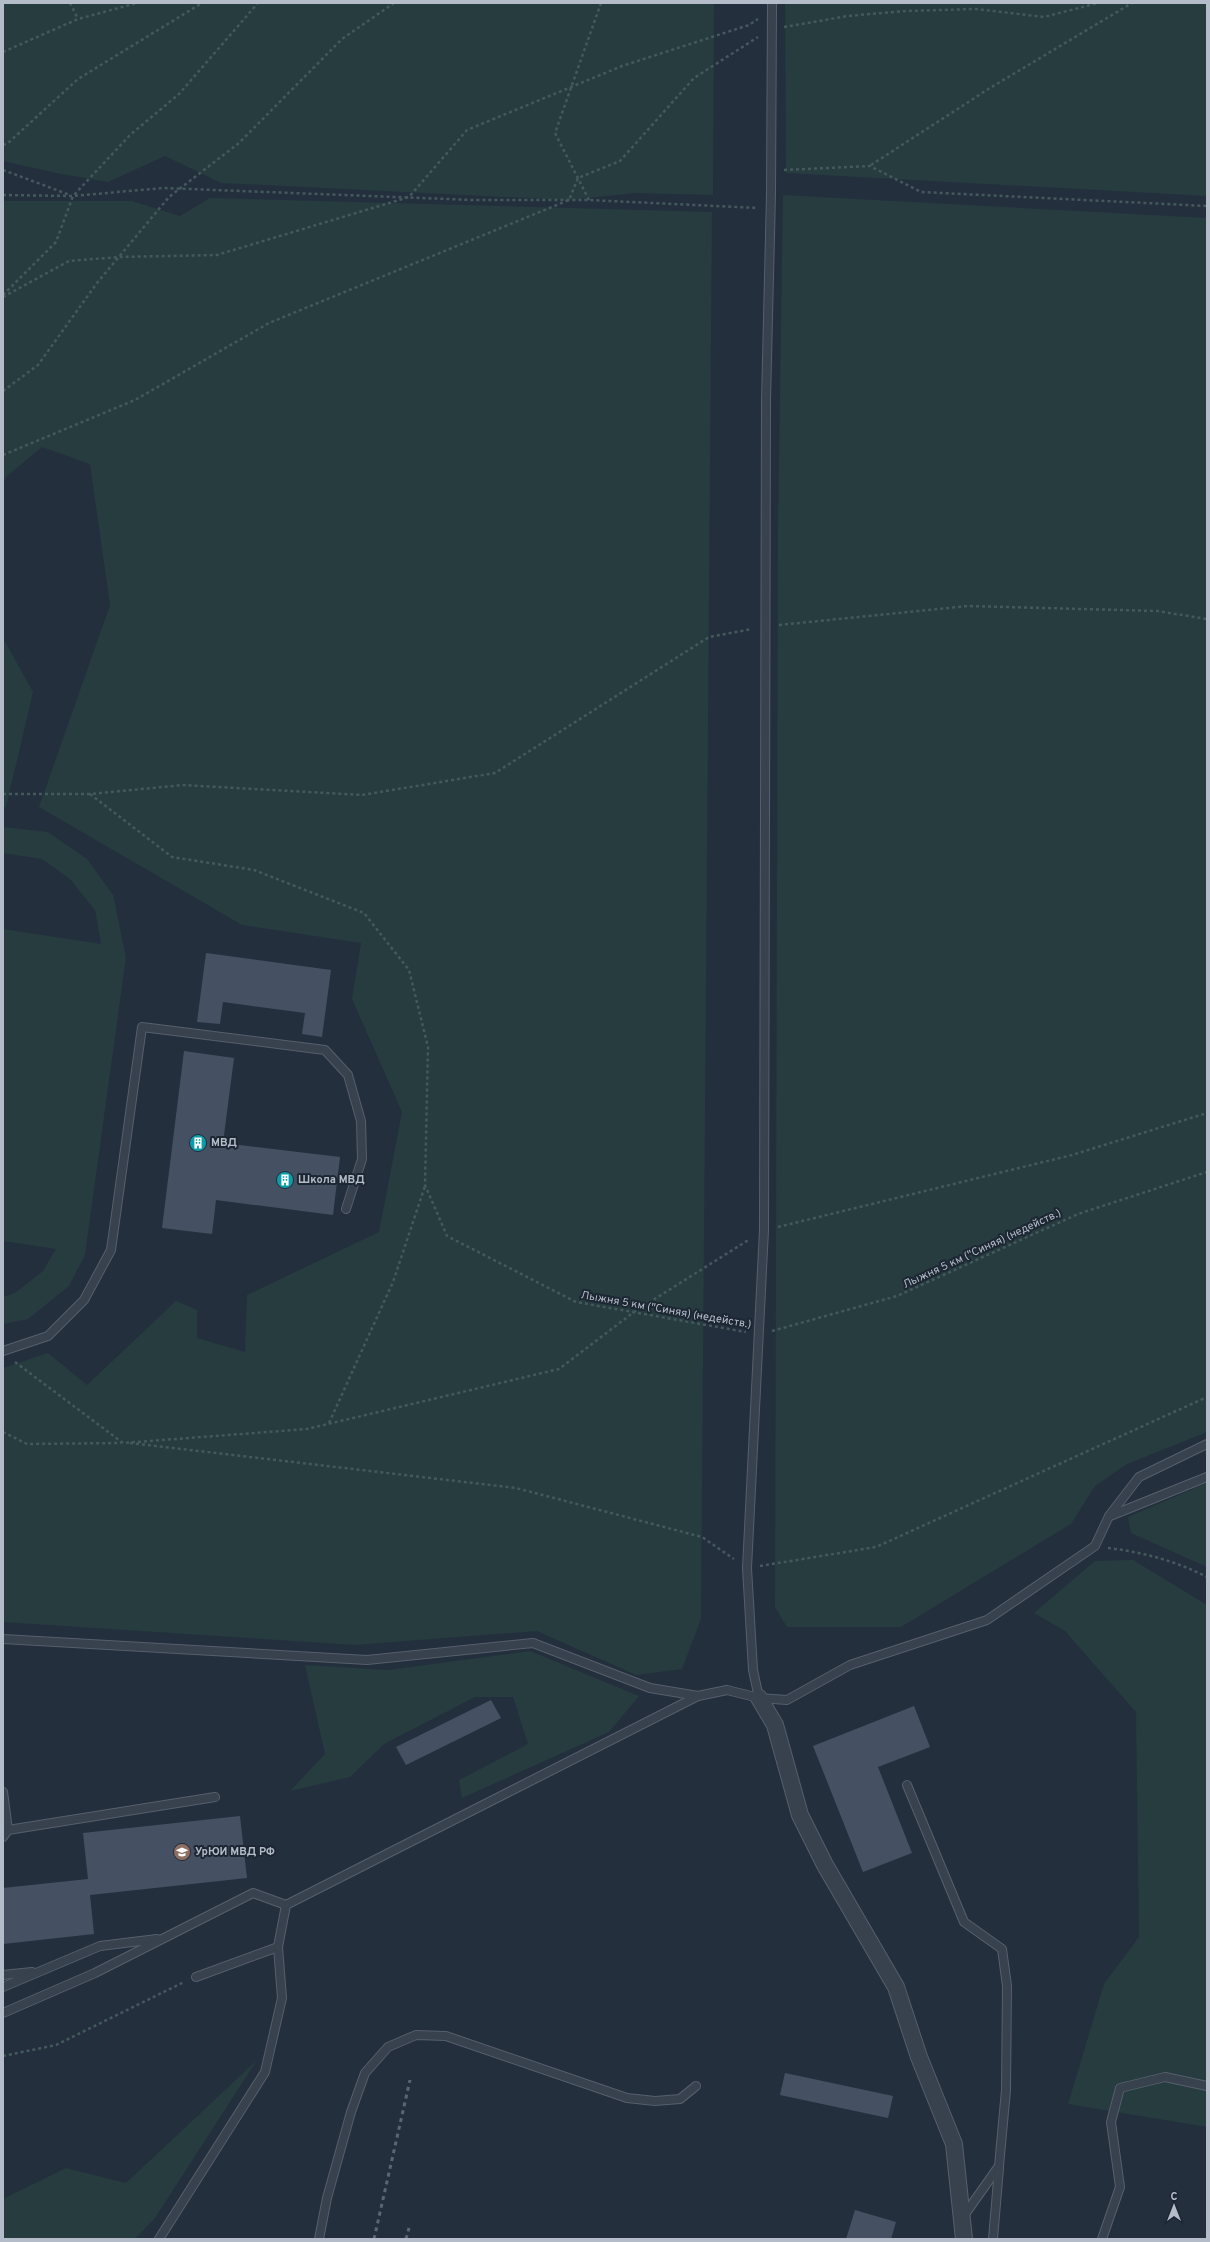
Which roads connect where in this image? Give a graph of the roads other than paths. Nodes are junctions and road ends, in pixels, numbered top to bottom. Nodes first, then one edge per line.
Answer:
1 (772, 6) edge
2 (346, 1209) dead end
3 (3, 1350) edge
4 (1207, 1444) edge
5 (1207, 1477) edge
6 (1109, 1516) junction
7 (3, 1639) edge
8 (698, 1696) junction
9 (759, 1698) junction
10 (907, 1785) dead end
11 (3, 1792) edge
12 (215, 1797) dead end
13 (8, 1830) junction
14 (3, 1837) edge
15 (286, 1905) junction
16 (162, 1939) junction
17 (278, 1947) junction
18 (41, 1971) junction
19 (3, 1975) edge
20 (196, 1977) road end
21 (3, 1987) edge
22 (3, 2013) edge
23 (696, 2086) dead end
24 (1207, 2086) edge
25 (999, 2166) junction
26 (962, 2219) junction
27 (159, 2239) edge
28 (319, 2239) edge
29 (964, 2239) edge
30 (993, 2239) edge
31 (1102, 2239) edge

1 - 9 lane
2 - 3 lane
4 - 6 lane
5 - 6 lane
6 - 9 lane
7 - 8 lane
8 - 9 lane
8 - 15 lane
9 - 26 street
10 - 25 lane
11 - 13 lane
12 - 13 lane
13 - 14 lane
15 - 16 lane
15 - 17 lane
16 - 18 lane
16 - 22 lane
17 - 20 lane
17 - 27 lane
18 - 19 lane
18 - 21 lane
23 - 28 lane
24 - 31 lane
25 - 26 lane
25 - 30 lane
26 - 29 street

